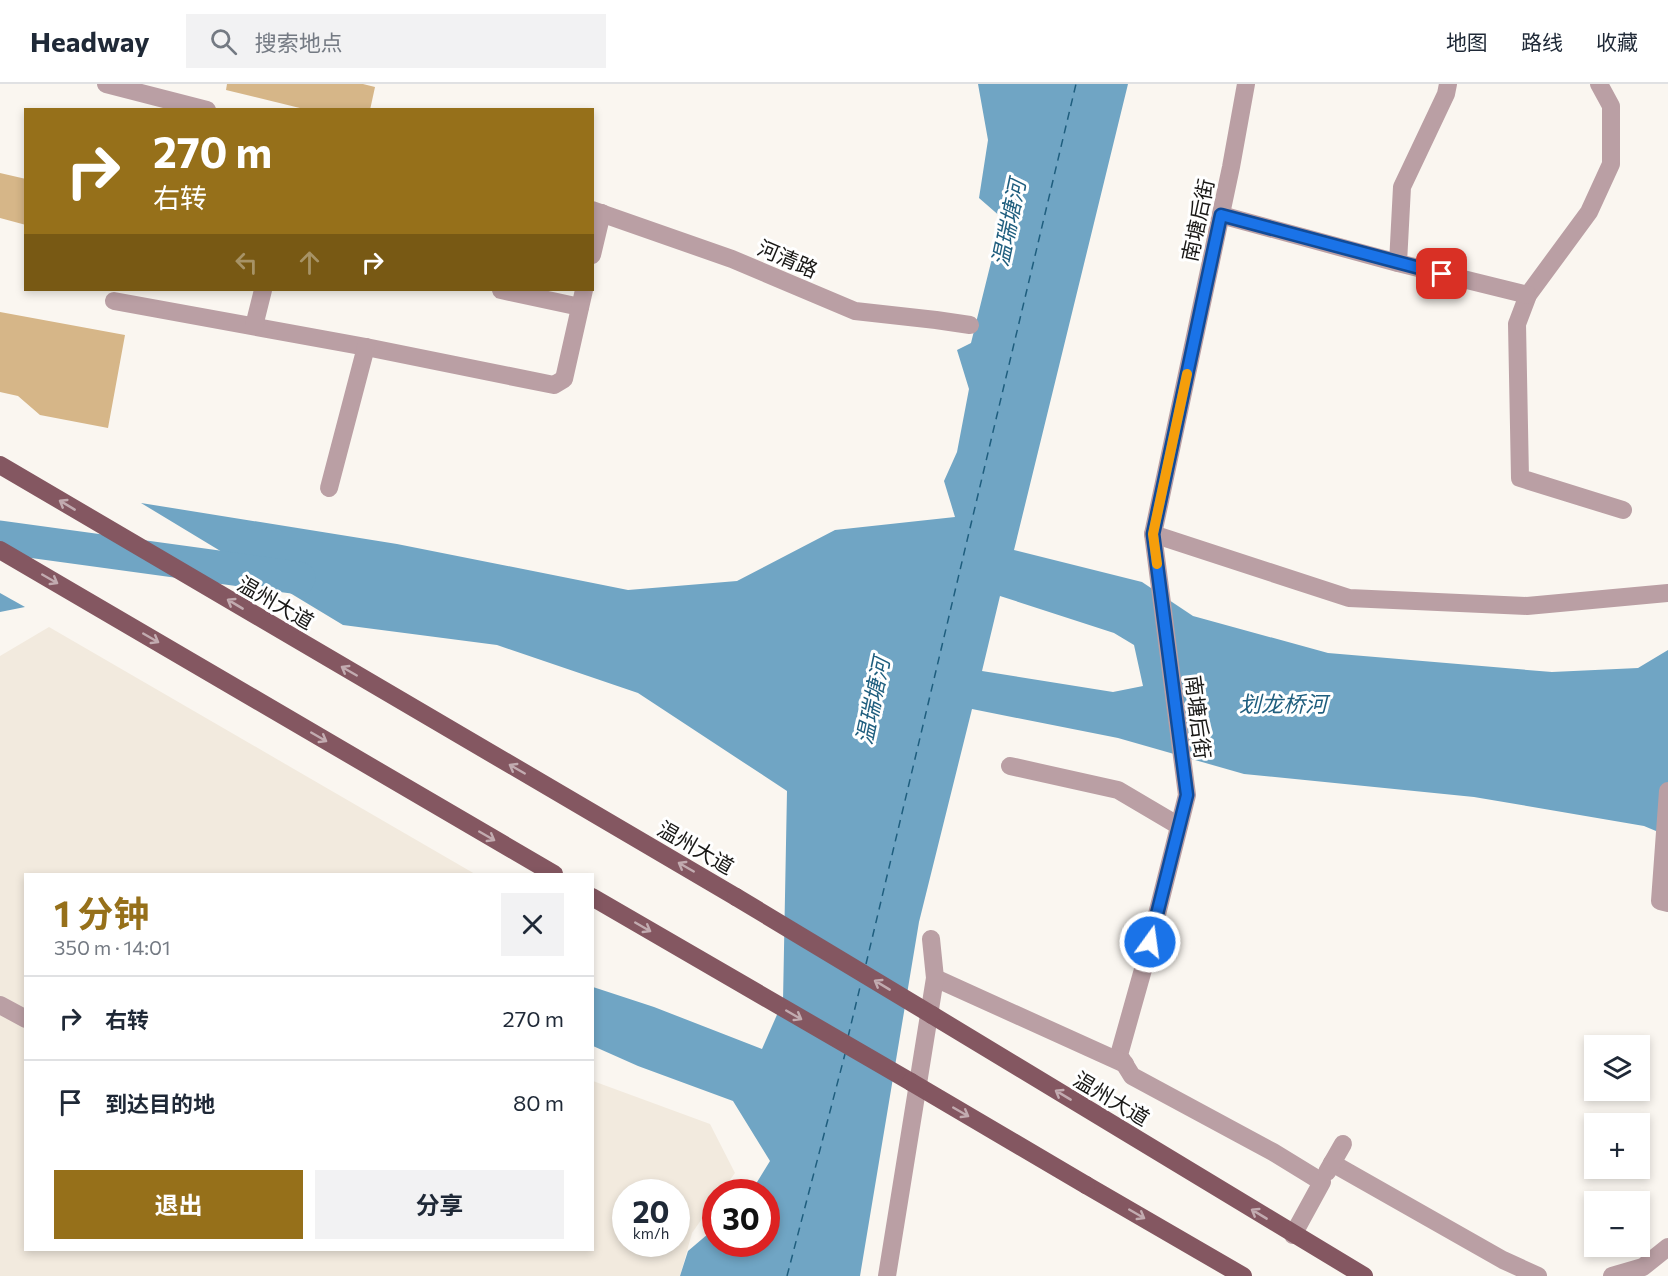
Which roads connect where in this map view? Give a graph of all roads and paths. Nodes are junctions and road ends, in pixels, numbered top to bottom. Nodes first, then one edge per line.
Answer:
1 (106, 84) edge
2 (1246, 84) edge
3 (1448, 84) edge
4 (1599, 84) edge
5 (164, 91) edge
6 (202, 108) edge
7 (597, 212) edge
8 (1221, 215) junction
9 (594, 238) edge
10 (1398, 263) junction
11 (263, 291) edge
12 (511, 291) edge
13 (1528, 295) junction
14 (582, 298) edge
15 (114, 301) dead end
16 (970, 325) dead end
17 (254, 326) junction
18 (366, 347) junction
19 (4, 468) edge
20 (329, 488) dead end
21 (1623, 510) dead end
22 (1153, 534) junction
23 (0, 550) edge
24 (1668, 594) edge
25 (1010, 766) dead end
26 (1668, 791) edge
27 (1179, 826) junction
28 (552, 873) edge
29 (594, 898) edge
30 (1664, 902) edge
31 (931, 939) dead end
32 (935, 978) junction
33 (0, 1005) edge
34 (24, 1018) edge
35 (1125, 1064) junction
36 (1343, 1144) dead end
37 (1332, 1162) junction
38 (1322, 1182) junction
39 (1293, 1235) junction
40 (1668, 1247) edge
41 (887, 1276) edge
42 (1243, 1276) edge
43 (1364, 1276) edge
44 (1538, 1276) edge
45 (1612, 1276) edge

1 - 5 street
2 - 8 street, 南塘后街
3 - 10 street
4 - 13 street
5 - 6 street
7 - 9 street
7 - 16 street, 河清路
8 - 10 street
8 - 22 street, 南塘后街
10 - 13 street
11 - 17 street
12 - 14 street
13 - 21 street
14 - 18 street
15 - 17 street
17 - 18 street
18 - 20 street
39 -> 19 main road, 温州大道, bridge
22 - 24 street
22 - 27 street, 南塘后街
23 -> 28 main road
25 - 27 street
26 - 30 street
27 - 35 street, 南塘后街
29 -> 42 main road, bridge
31 - 32 street
32 - 35 street
32 - 41 street
33 - 34 street
35 - 38 street
36 - 37 street
37 - 38 street
37 - 44 street
38 - 39 street
39 - 43 main road, 温州大道
40 - 45 street

